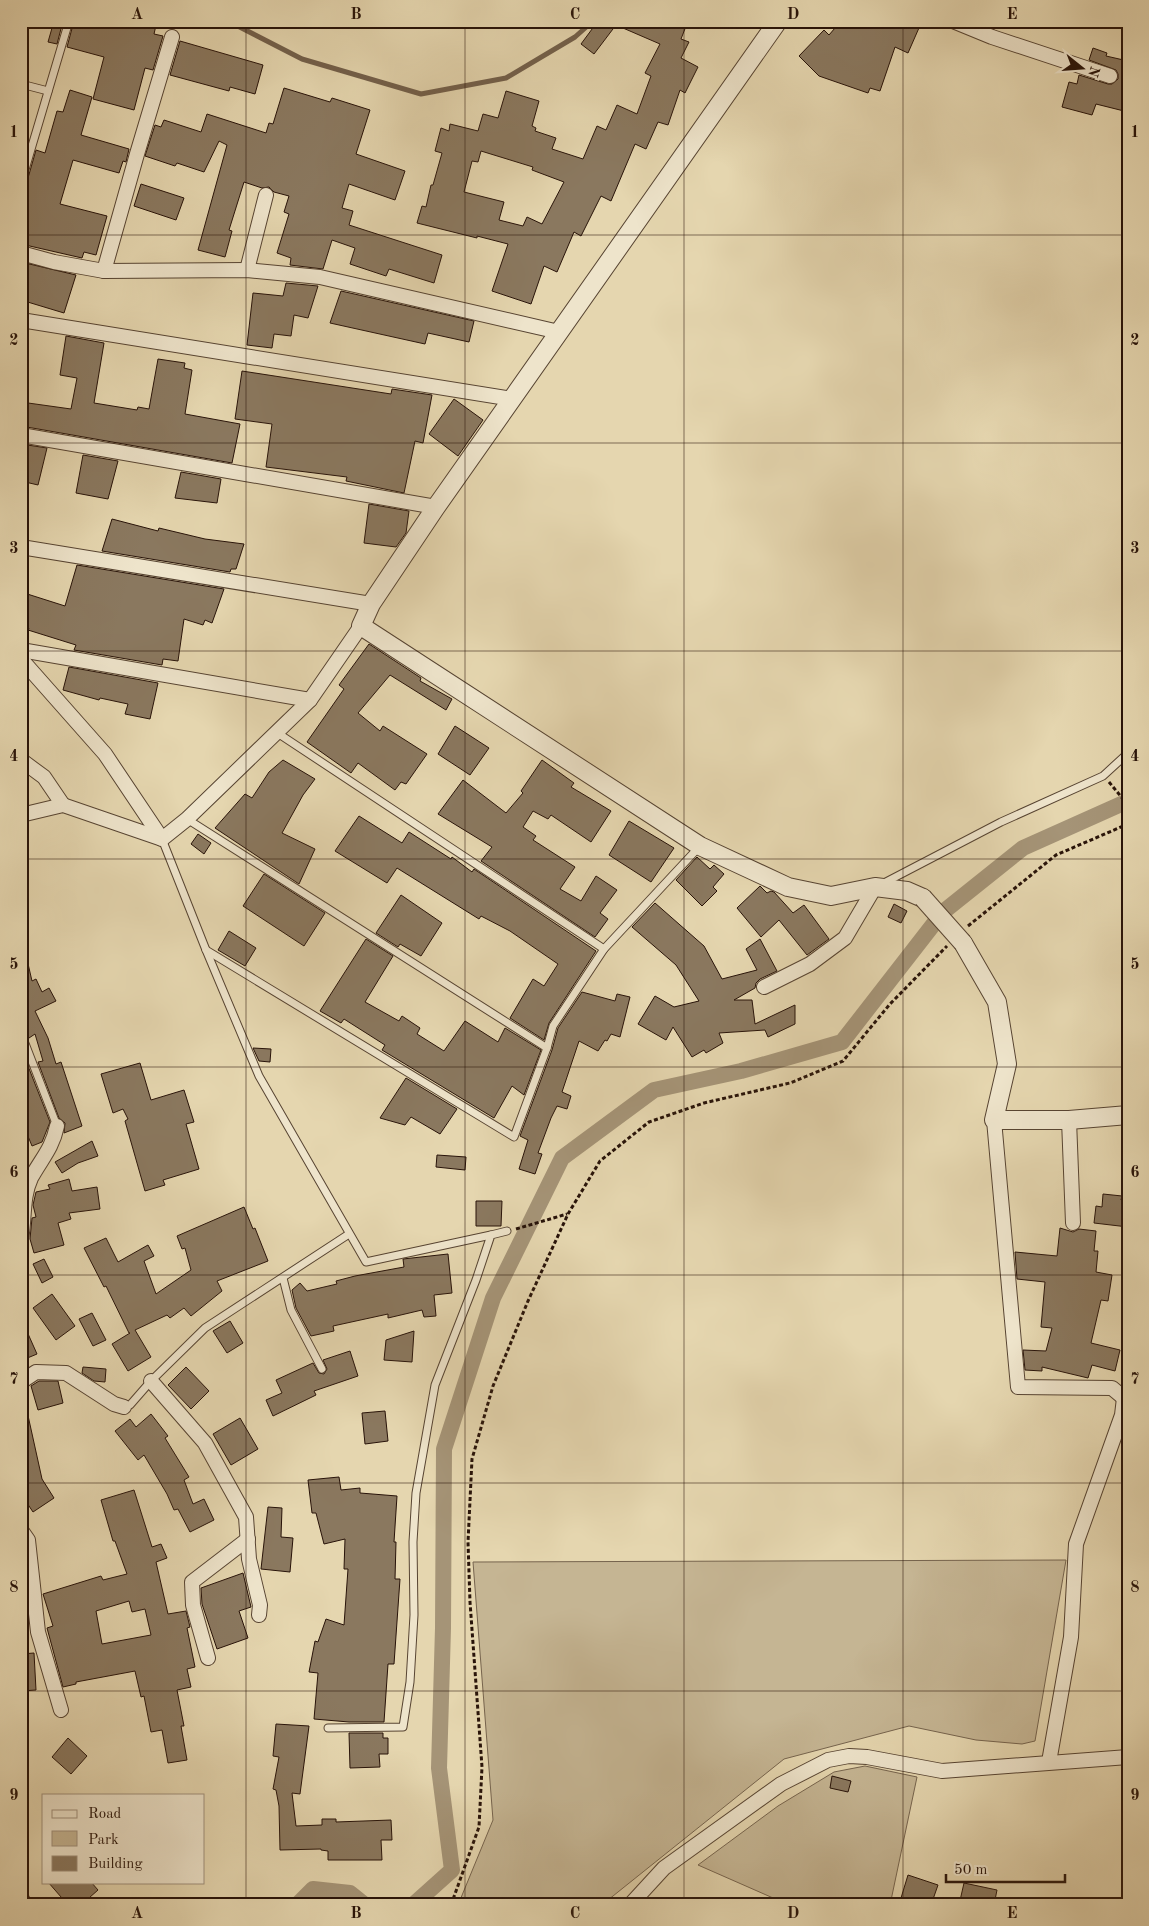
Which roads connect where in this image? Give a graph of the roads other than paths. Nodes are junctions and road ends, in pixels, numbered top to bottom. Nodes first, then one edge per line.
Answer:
1 (69, 21) edge
2 (778, 21) edge
3 (953, 21) edge
4 (172, 37) dead end
5 (1110, 76) dead end
6 (21, 84) edge
7 (48, 91) junction
8 (21, 183) edge
9 (266, 194) dead end
10 (21, 253) edge
11 (247, 270) junction
12 (104, 271) junction
13 (21, 320) edge
14 (559, 332) junction
15 (512, 399) junction
16 (21, 435) edge
17 (436, 507) junction
18 (21, 547) edge
19 (371, 604) junction
20 (361, 626) junction
21 (21, 650) edge
22 (21, 659) edge
23 (310, 700) junction
24 (276, 731) junction
25 (1128, 753) edge
26 (21, 760) edge
27 (63, 805) junction
28 (21, 815) edge
29 (187, 819) junction
30 (162, 839) junction
31 (700, 846) junction
32 (875, 887) junction
33 (206, 950) junction
34 (604, 950) junction
35 (764, 987) dead end
36 (21, 1033) edge
37 (548, 1048) junction
38 (1128, 1115) edge
39 (994, 1120) junction
40 (1069, 1120) junction
41 (57, 1126) joint
42 (1073, 1223) dead end
43 (22, 1230) edge
44 (507, 1231) road end
45 (349, 1234) junction
46 (491, 1235) junction
47 (283, 1278) junction
48 (322, 1369) dead end
49 (151, 1381) junction
50 (21, 1382) edge
51 (1126, 1398) edge
52 (124, 1407) joint
53 (21, 1530) edge
54 (248, 1539) junction
55 (259, 1615) dead end
56 (208, 1658) dead end
57 (61, 1710) dead end
58 (328, 1728) dead end
59 (1128, 1756) edge
60 (1049, 1762) junction
61 (21, 1897) edge
62 (25, 1905) edge
63 (630, 1905) edge

1 - 7 lane
2 - 14 street
3 - 5 street
4 - 12 street
6 - 7 lane
7 - 8 lane
9 - 11 street
10 - 12 street
11 - 12 street
11 - 14 street
13 - 15 street
14 - 15 street
15 - 17 street
16 - 17 street
17 - 19 street
18 - 19 street
19 - 20 street
20 - 23 street
20 - 31 street
21 - 23 street
22 - 30 street
23 - 24 street
24 - 29 street
24 - 34 lane
25 - 32 lane
26 - 27 street
27 - 28 street
27 - 30 street
29 - 30 street
29 - 37 lane
30 - 33 lane
31 - 32 street
31 - 34 lane
32 - 35 street
32 - 39 street, bridge
33 - 37 lane
33 - 45 lane
34 - 37 lane
36 - 41 lane
38 - 40 street
39 - 40 street
39 - 51 street
40 - 42 street
41 - 43 street
44 - 46 lane
45 - 46 lane
45 - 47 lane
46 - 58 lane
47 - 48 lane
47 - 49 lane
49 - 52 lane
49 - 54 street
50 - 52 street
51 - 60 street
53 - 57 street
54 - 55 street
54 - 56 street
59 - 60 street
60 - 63 street
61 - 62 street

